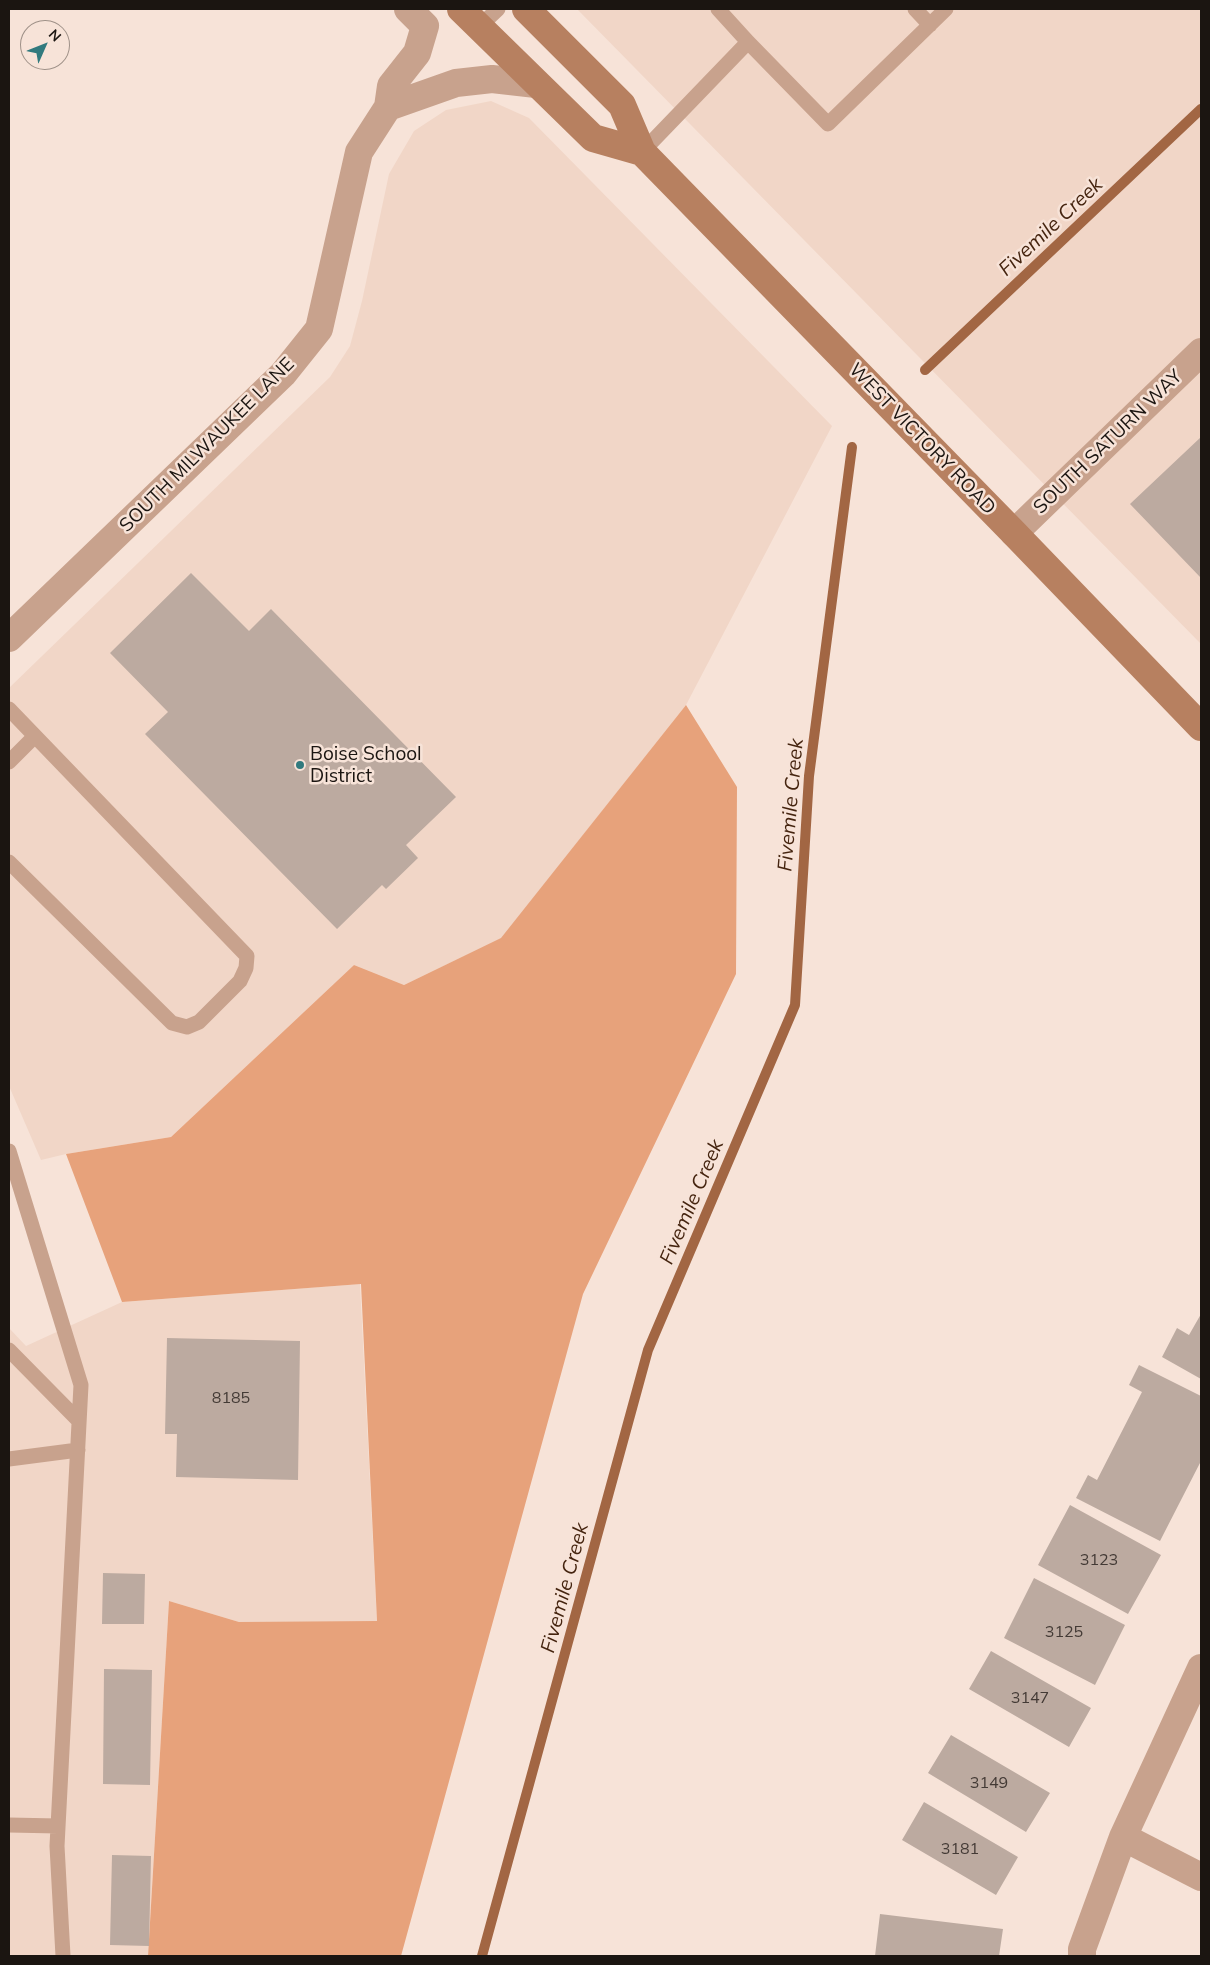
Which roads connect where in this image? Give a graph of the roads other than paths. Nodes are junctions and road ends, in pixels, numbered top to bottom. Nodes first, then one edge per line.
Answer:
1 (408, 9) edge
2 (526, 9) edge
3 (718, 9) edge
4 (915, 9) edge
5 (946, 9) edge
6 (480, 15) edge
7 (930, 25) junction
8 (748, 42) junction
9 (536, 84) junction
10 (388, 107) junction
11 (642, 152) junction
12 (1201, 352) edge
13 (1014, 533) junction
14 (9, 638) edge
15 (9, 708) edge
16 (1201, 727) edge
17 (35, 736) junction
18 (9, 762) edge
19 (9, 862) edge
20 (9, 1151) edge
21 (9, 1350) edge
22 (79, 1421) junction
23 (78, 1450) junction
24 (9, 1459) edge
25 (1201, 1668) edge
26 (9, 1825) edge
27 (58, 1826) junction
28 (1123, 1837) junction
29 (1201, 1877) edge
30 (63, 1956) edge
31 (1082, 1956) edge

1 - 10 street, SOUTH MILWAUKEE LANE
2 - 11 main road, WEST VICTORY ROAD
3 - 8 lane
4 - 7 lane
5 - 7 lane
6 - 9 main road, WEST VICTORY ROAD
7 - 8 lane
8 - 11 lane
9 - 10 street
9 - 11 main road, WEST VICTORY ROAD
10 - 14 street, SOUTH MILWAUKEE LANE
11 - 13 main road, WEST VICTORY ROAD
12 - 13 street, SOUTH SATURN WAY
13 - 16 main road, WEST VICTORY ROAD
15 - 17 lane
17 - 18 lane
17 - 19 lane
20 - 22 lane
21 - 22 lane
22 - 23 lane
23 - 24 lane
23 - 27 lane
25 - 28 street
26 - 27 lane
27 - 30 lane
28 - 29 street
28 - 31 street

